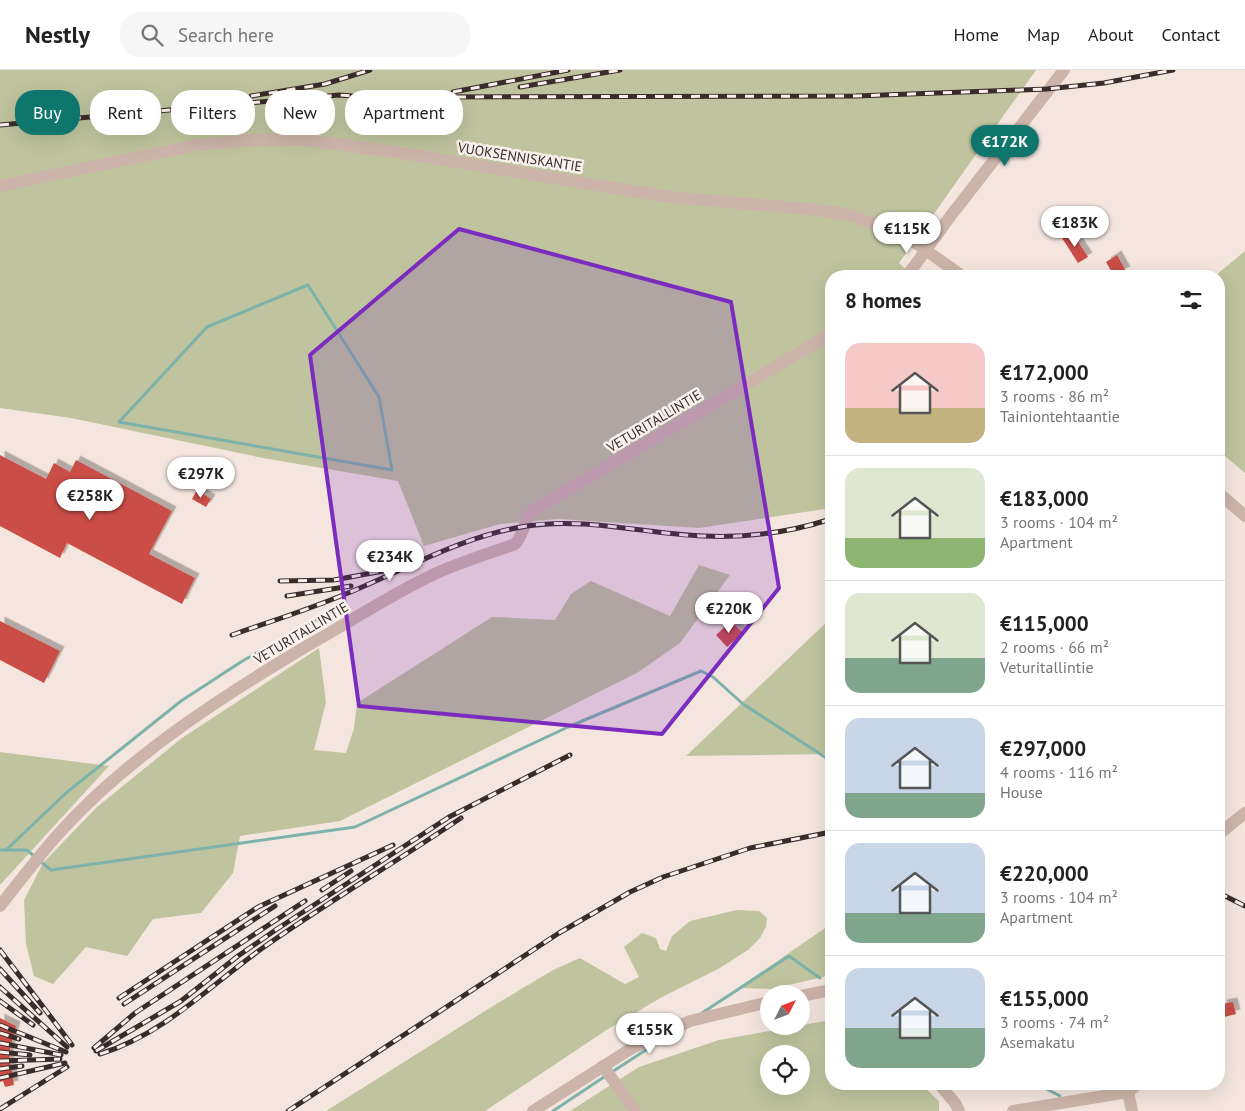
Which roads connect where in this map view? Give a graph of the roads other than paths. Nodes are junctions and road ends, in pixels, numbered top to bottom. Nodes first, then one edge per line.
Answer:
1 (1064, 70) edge
2 (0, 186) edge
3 (928, 249) junction
4 (912, 270) edge
5 (954, 270) edge
6 (825, 338) edge
7 (1225, 498) edge
8 (1245, 516) edge
9 (1245, 813) edge
10 (1225, 829) edge
11 (0, 906) edge
12 (825, 991) edge
13 (810, 994) edge
14 (760, 1004) edge
15 (603, 1066) junction
16 (944, 1090) edge
17 (1123, 1090) edge
18 (1133, 1090) edge
19 (533, 1111) edge
20 (635, 1111) edge
21 (959, 1111) edge
22 (1013, 1111) edge
23 (1132, 1111) edge

1 - 3 street
2 - 3 street, VUOKSENNISKANTIE
3 - 4 street
3 - 5 street, VUOKSENNISKANTIE
6 - 11 street, VETURITALLINTIE
7 - 8 street
9 - 10 street
12 - 13 street
14 - 15 street
15 - 19 street
15 - 20 street
16 - 21 street
17 - 22 street
18 - 23 street

